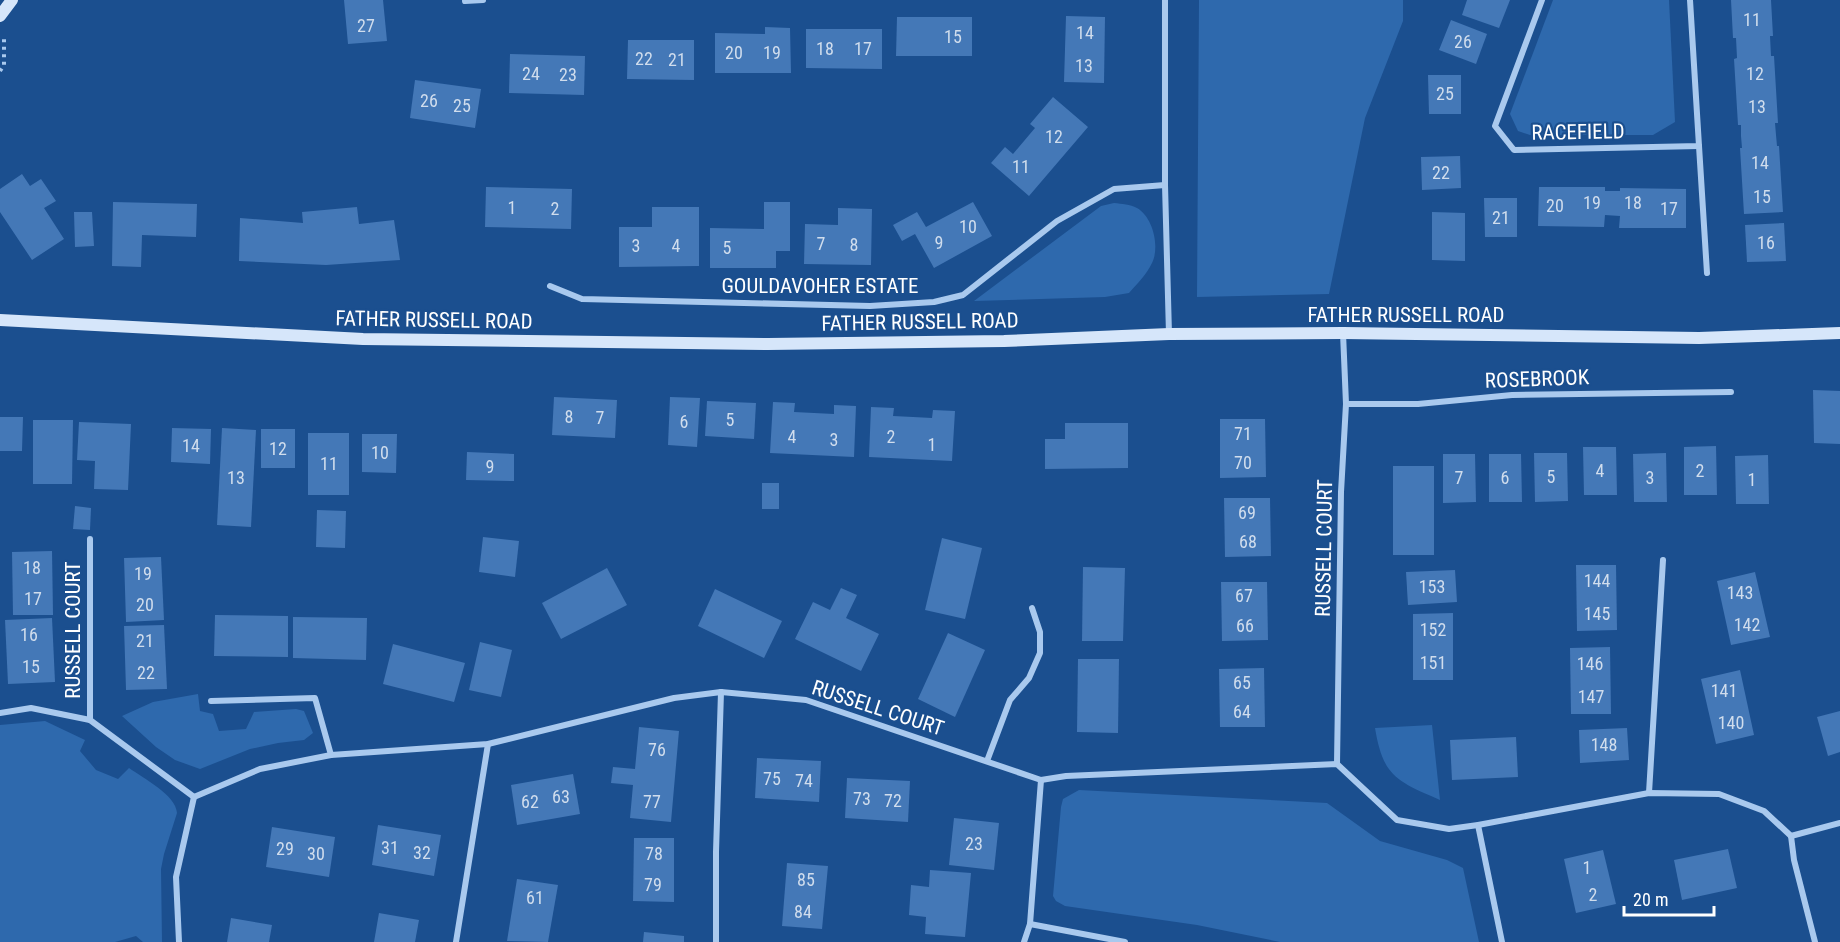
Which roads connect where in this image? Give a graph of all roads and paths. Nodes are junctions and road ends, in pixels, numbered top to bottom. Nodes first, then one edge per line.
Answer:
1 (483, 0) edge
2 (1166, 0) edge
3 (1542, 0) edge
4 (1690, 0) edge
5 (465, 2) dead end
6 (6, 9) edge
7 (0, 71) edge
8 (1699, 146) junction
9 (1165, 185) junction
10 (1707, 273) dead end
11 (550, 286) dead end
12 (0, 320) edge
13 (1343, 333) junction
14 (1840, 333) edge
15 (1169, 334) junction
16 (1731, 392) dead end
17 (1346, 404) junction
18 (90, 540) dead end
19 (1663, 560) dead end
20 (1032, 608) dead end
21 (721, 692) junction
22 (211, 701) dead end
23 (0, 713) edge
24 (90, 720) junction
25 (488, 744) junction
26 (331, 755) junction
27 (987, 761) junction
28 (1337, 764) junction
29 (1041, 780) junction
30 (1649, 793) junction
31 (194, 797) junction
32 (1840, 824) edge
33 (1478, 825) junction
34 (1791, 836) junction
35 (1030, 924) junction
36 (179, 942) edge
37 (456, 942) edge
38 (716, 942) edge
39 (1024, 942) edge
40 (1125, 942) edge
41 (1502, 942) edge
42 (1815, 942) edge

1 - 5 street
2 - 9 street
3 - 8 street, RACEFIELD
4 - 8 street
6 - 7 path
8 - 10 street
9 - 11 street, GOULDAVOHER ESTATE
9 - 15 street
12 - 15 street, FATHER RUSSELL ROAD
13 - 14 street, FATHER RUSSELL ROAD
13 - 15 street, FATHER RUSSELL ROAD
13 - 17 street, RUSSELL COURT
16 - 17 street, ROSEBROOK
17 - 28 street, RUSSELL COURT
18 - 24 street, RUSSELL COURT
19 - 30 street
20 - 27 street
21 - 25 street, RUSSELL COURT
21 - 27 street, RUSSELL COURT
21 - 38 street
22 - 26 street
23 - 24 street, RUSSELL COURT
24 - 31 street, RUSSELL COURT
25 - 26 street, RUSSELL COURT
25 - 37 street
26 - 31 street, RUSSELL COURT
27 - 29 street, RUSSELL COURT
28 - 29 street, RUSSELL COURT
28 - 33 street
29 - 35 street
30 - 33 street
30 - 34 street
31 - 36 street
32 - 34 street
33 - 41 street
34 - 42 street
35 - 39 street
35 - 40 street

